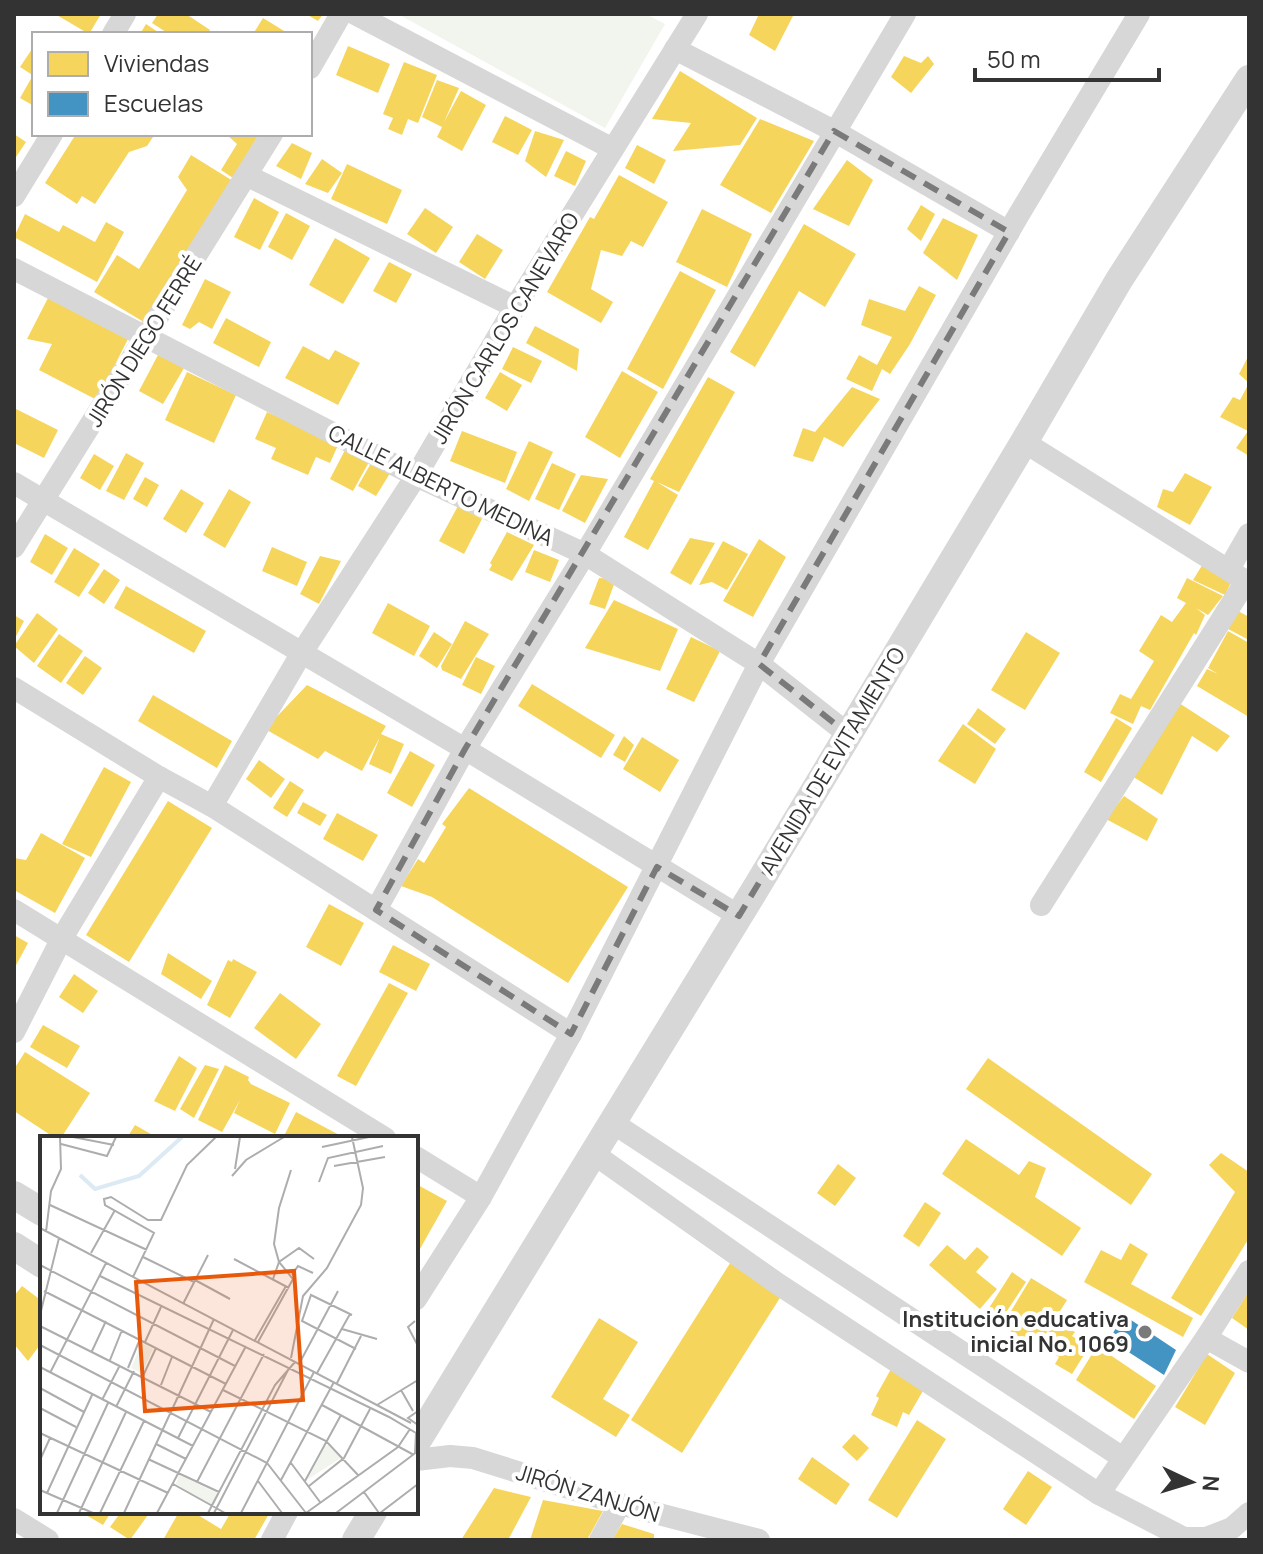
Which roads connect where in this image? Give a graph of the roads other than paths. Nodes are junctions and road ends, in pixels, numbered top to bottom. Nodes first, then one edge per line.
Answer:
1 (125, 14) edge
2 (341, 14) edge
3 (355, 14) edge
4 (697, 14) edge
5 (905, 14) edge
6 (1139, 14) edge
7 (114, 32) edge
8 (675, 49) junction
9 (312, 65) edge
10 (1249, 79) edge
11 (834, 131) junction
12 (51, 136) edge
13 (271, 136) edge
14 (613, 149) junction
15 (248, 176) junction
16 (14, 196) edge
17 (1009, 232) junction
18 (14, 269) edge
19 (515, 307) junction
20 (147, 336) junction
21 (1024, 442) junction
22 (416, 476) junction
23 (14, 483) edge
24 (43, 500) junction
25 (1249, 534) edge
26 (14, 547) edge
27 (585, 554) junction
28 (1241, 578) edge
29 (301, 654) junction
30 (759, 664) junction
31 (14, 688) edge
32 (848, 734) junction
33 (465, 749) junction
34 (159, 777) junction
35 (212, 806) junction
36 (657, 867) junction
37 (1041, 905) dead end
38 (14, 910) edge
39 (376, 910) junction
40 (739, 916) junction
41 (62, 938) junction
42 (14, 1032) edge
43 (571, 1034) junction
44 (613, 1123) junction
45 (382, 1136) edge
46 (594, 1154) junction
47 (418, 1158) edge
48 (14, 1195) edge
49 (481, 1197) junction
50 (40, 1211) edge
51 (14, 1246) edge
52 (40, 1263) edge
53 (1249, 1271) edge
54 (418, 1296) edge
55 (1206, 1338) junction
56 (1249, 1362) edge
57 (418, 1440) edge
58 (1123, 1458) junction
59 (418, 1460) edge
60 (1099, 1494) junction
61 (620, 1504) junction
62 (286, 1514) edge
63 (372, 1514) edge
64 (14, 1519) edge
65 (1243, 1527) edge
66 (359, 1539) edge
67 (48, 1540) edge
68 (272, 1540) edge
69 (600, 1540) edge
70 (759, 1540) edge

1 - 7 street
2 - 9 street
3 - 14 street
4 - 8 street, JIRÓN CARLOS CANEVARO
5 - 11 street
6 - 17 street
8 - 11 street
8 - 14 street, JIRÓN CARLOS CANEVARO
10 - 21 street, AVENIDA DE EVITAMIENTO
11 - 17 street
11 - 27 street
12 - 16 street
13 - 15 street, JIRÓN DIEGO FERRÉ
14 - 19 street, JIRÓN CARLOS CANEVARO
15 - 19 street
15 - 20 street, JIRÓN DIEGO FERRÉ
17 - 30 street
18 - 20 street, CALLE ALBERTO MEDINA
19 - 22 street, JIRÓN CARLOS CANEVARO
20 - 22 street, CALLE ALBERTO MEDINA
20 - 24 street, JIRÓN DIEGO FERRÉ
21 - 28 street
21 - 32 street, AVENIDA DE EVITAMIENTO
22 - 27 street, CALLE ALBERTO MEDINA
22 - 29 street, JIRÓN CARLOS CANEVARO
23 - 24 street
24 - 26 street, JIRÓN DIEGO FERRÉ
24 - 29 street
25 - 28 street
27 - 30 street, CALLE ALBERTO MEDINA
27 - 33 street
28 - 37 street
29 - 33 street
29 - 35 street, JIRÓN CARLOS CANEVARO
30 - 32 street, CALLE ALBERTO MEDINA
30 - 36 street
31 - 34 street
32 - 40 street, AVENIDA DE EVITAMIENTO
33 - 36 street
33 - 39 street
34 - 35 street
34 - 41 street
35 - 39 street
36 - 40 street
36 - 43 street
38 - 41 street
39 - 43 street
40 - 44 street, AVENIDA DE EVITAMIENTO
41 - 42 street
41 - 45 street
43 - 49 street
44 - 46 street, AVENIDA DE EVITAMIENTO
44 - 58 street
46 - 57 street, AVENIDA DE EVITAMIENTO
46 - 60 street
47 - 49 street
48 - 50 street
49 - 54 street
51 - 52 street
53 - 55 street
55 - 56 street
55 - 58 street
58 - 60 street
59 - 61 street, JIRÓN ZANJÓN
60 - 65 street
61 - 69 street
61 - 70 street, JIRÓN ZANJÓN
62 - 68 street
63 - 66 street
64 - 67 street

